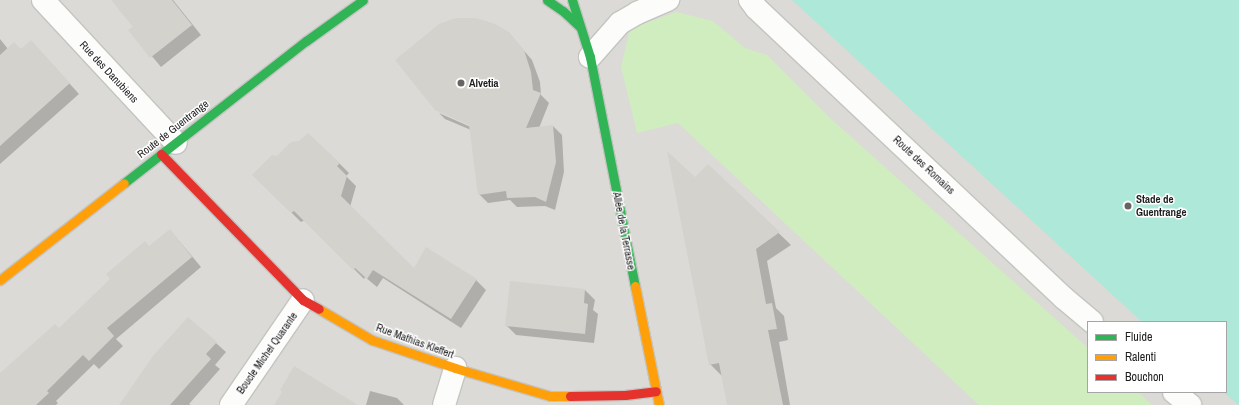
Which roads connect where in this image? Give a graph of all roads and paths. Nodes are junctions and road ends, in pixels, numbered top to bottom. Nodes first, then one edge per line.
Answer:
1 (43, 0) edge
2 (363, 0) edge
3 (547, 0) edge
4 (572, 0) edge
5 (668, 0) edge
6 (749, 3) edge
7 (588, 15) dead end
8 (580, 27) junction
9 (589, 51) junction
10 (168, 148) junction
11 (0, 280) edge
12 (303, 300) junction
13 (1091, 321) edge
14 (455, 368) junction
15 (656, 391) junction
16 (1175, 393) edge
17 (231, 405) edge
18 (444, 405) edge
19 (659, 405) edge
20 (1190, 405) edge

1 - 10 street, Rue des Danubiens
2 - 10 street, Route de Guentrange
3 - 8 street
4 - 8 street, Allée de la Terrasse
5 - 9 street
6 - 13 street, Route des Romains
7 - 9 street, Allée de la Terrasse
8 - 9 street, Allée de la Terrasse
9 - 15 street, Allée de la Terrasse
10 - 11 street, Route de Guentrange
10 - 12 street, Rue Mathias Kleffert
12 - 14 street, Rue Mathias Kleffert
12 - 17 street, Boucle Michel Quarante
14 - 15 street, Rue Mathias Kleffert
14 - 18 street
15 - 19 street, Allée de la Terrasse
16 - 20 street

